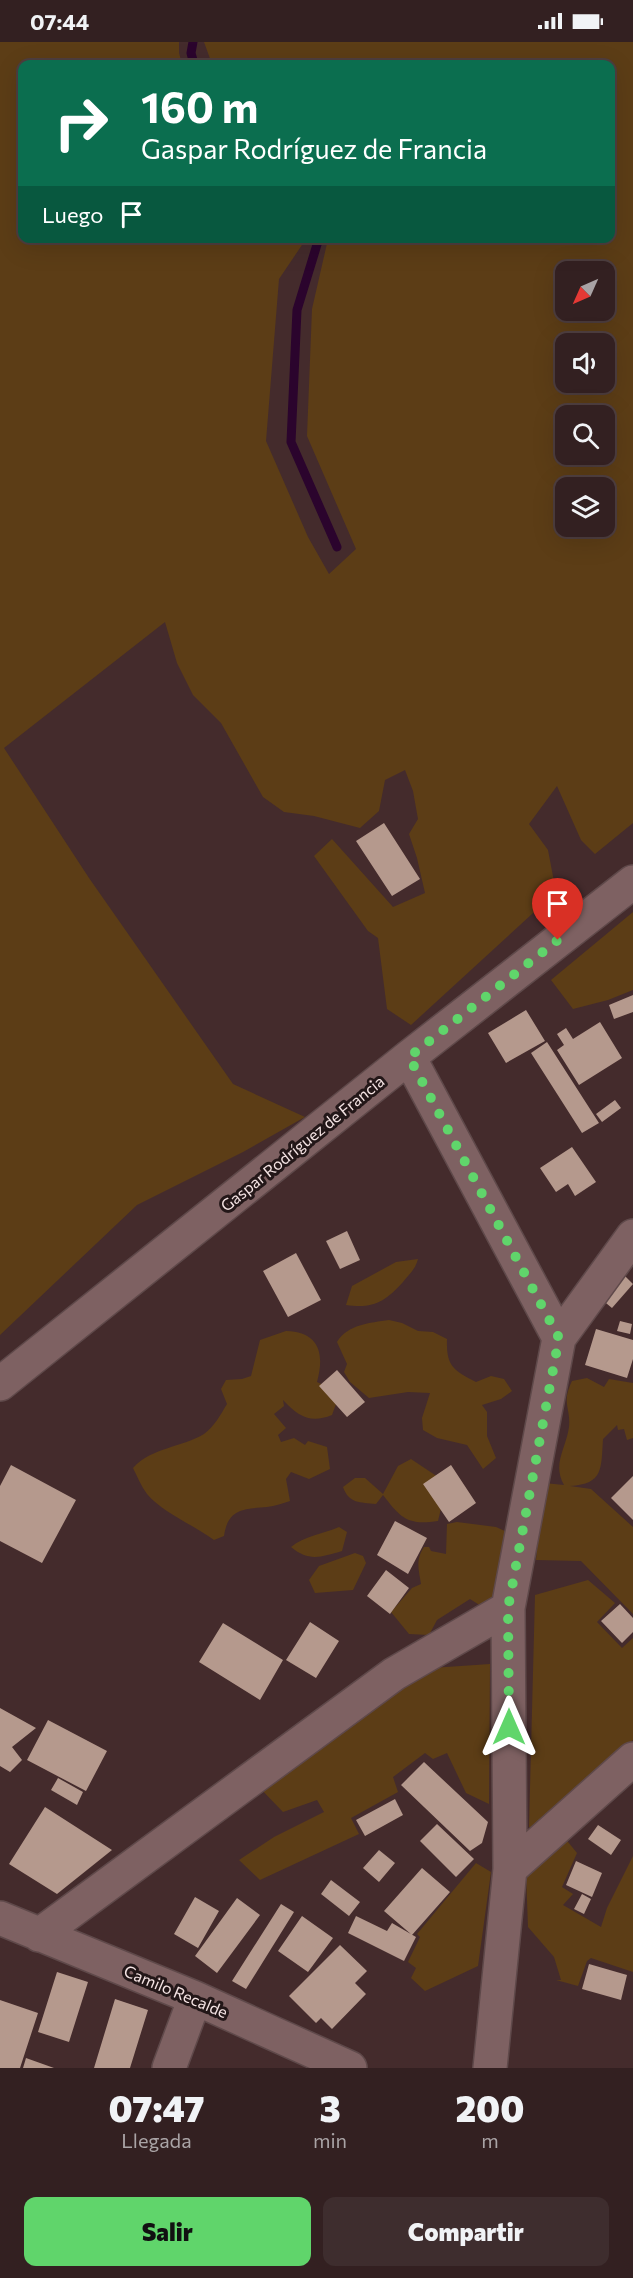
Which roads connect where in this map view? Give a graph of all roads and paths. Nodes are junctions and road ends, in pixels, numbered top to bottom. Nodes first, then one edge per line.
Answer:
1 (633, 882) edge
2 (409, 1057) junction
3 (633, 1236) edge
4 (559, 1338) junction
5 (0, 1384) edge
6 (508, 1608) junction
7 (633, 1759) edge
8 (510, 1869) junction
9 (0, 1918) edge
10 (39, 1935) junction
11 (195, 1998) junction
12 (170, 2068) edge
13 (350, 2068) edge
14 (490, 2068) edge

1 - 2 street, Gaspar Rodríguez de Francia
2 - 4 street
2 - 5 street, Gaspar Rodríguez de Francia
3 - 4 street
4 - 6 street
6 - 8 street
6 - 10 street
7 - 8 street
8 - 14 street
9 - 10 street, Camilo Recalde
10 - 11 street, Camilo Recalde
11 - 12 street
11 - 13 street, Camilo Recalde

